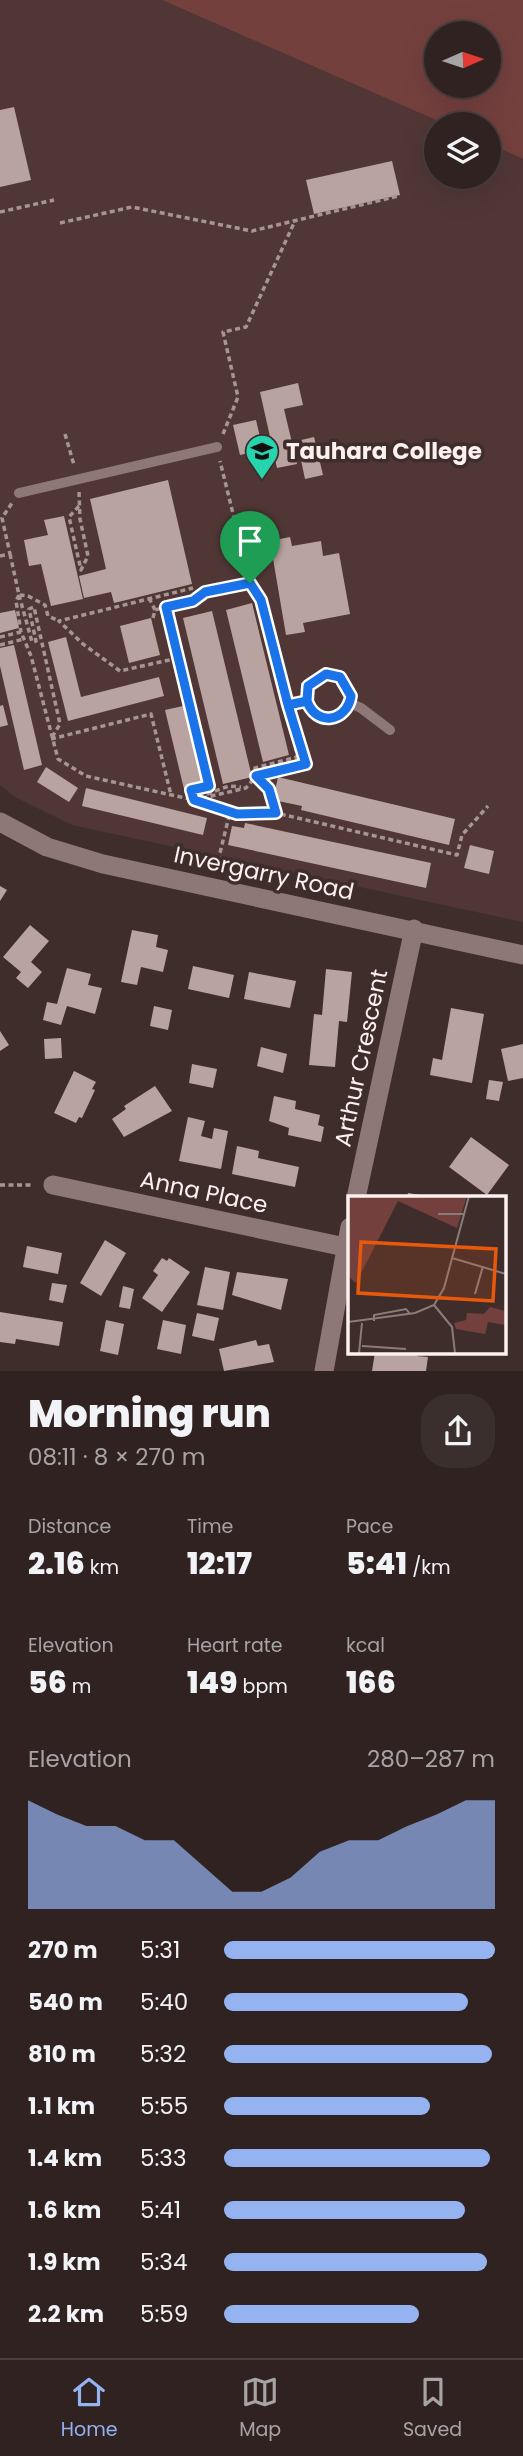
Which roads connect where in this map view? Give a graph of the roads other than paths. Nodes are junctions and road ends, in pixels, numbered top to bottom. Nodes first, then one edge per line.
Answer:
1 (217, 447) road end
2 (19, 493) road end
3 (350, 703) junction
4 (390, 730) dead end
5 (0, 822) edge
6 (414, 929) junction
7 (523, 954) edge
8 (53, 1185) road end
9 (356, 1196) edge
10 (348, 1235) edge
11 (345, 1247) junction
12 (324, 1371) edge

1 - 2 lane
3 - 3 lane
3 - 4 lane
5 - 6 street, Invergarry Road
6 - 7 street, Invergarry Road
6 - 9 street, Arthur Crescent
8 - 11 street, Anna Place
10 - 11 street
11 - 12 street

